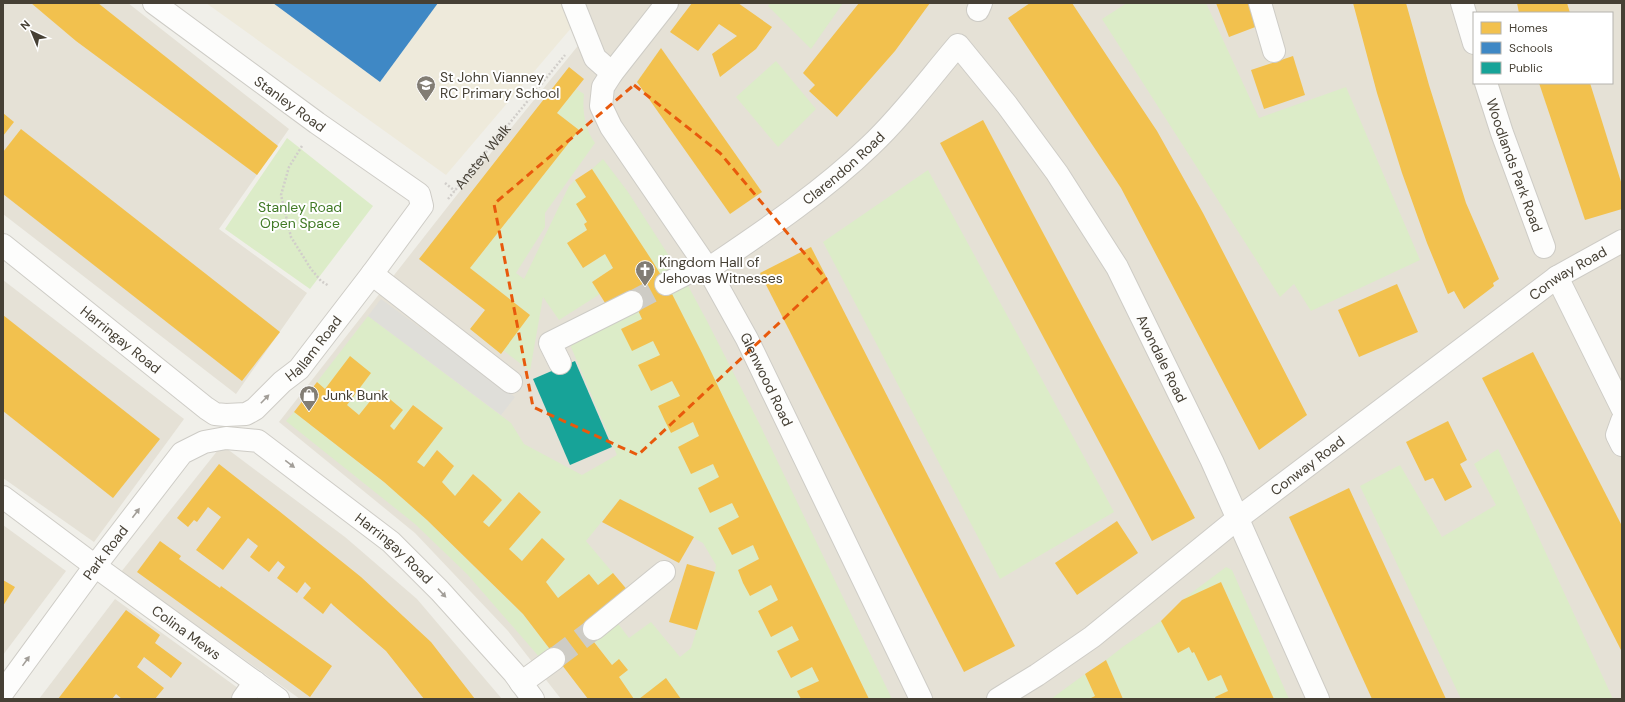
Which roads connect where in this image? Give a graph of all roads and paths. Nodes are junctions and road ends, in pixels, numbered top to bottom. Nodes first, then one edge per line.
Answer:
1 (154, 3) edge
2 (573, 3) edge
3 (666, 3) edge
4 (1260, 3) edge
5 (1462, 3) edge
6 (584, 32) junction
7 (1473, 40) edge
8 (958, 45) joint
9 (1274, 51) dead end
10 (612, 73) junction
11 (1486, 84) edge
12 (317, 123) junction
13 (445, 203) dead end
14 (422, 206) joint
15 (1622, 241) edge
16 (3, 245) edge
17 (1544, 247) dead end
18 (706, 266) junction
19 (372, 274) junction
20 (1557, 276) junction
21 (666, 284) tunnel mouth
22 (632, 302) tunnel mouth
23 (350, 303) junction
24 (560, 363) dead end
25 (511, 382) dead end
26 (1622, 408) edge
27 (246, 414) joint
28 (1622, 421) edge
29 (226, 438) joint
30 (1622, 445) edge
31 (3, 497) edge
32 (1237, 520) junction
33 (95, 566) junction
34 (664, 572) dead end
35 (594, 629) tunnel mouth
36 (554, 659) tunnel mouth
37 (249, 691) edge
38 (527, 691) edge
39 (3, 692) edge
40 (278, 699) edge
41 (921, 699) edge
42 (998, 699) edge
43 (1318, 699) edge

1 - 12 street, Stanley Road
2 - 6 street
3 - 10 street, Glenwood Road
4 - 9 street
5 - 7 street
6 - 10 street
6 - 13 path, Anstey Walk
8 - 18 street, Clarendon Road
8 - 32 street, Avondale Road
10 - 18 street, Glenwood Road
11 - 17 street, Woodlands Park Road
12 - 14 street, Stanley Road
12 - 23 path
14 - 19 street, Hallam Road
15 - 20 street, Conway Road
16 - 27 street, Harringay Road
18 - 21 street, Clarendon Road
18 - 41 street, Glenwood Road
19 - 23 street, Hallam Road
19 - 25 street
20 - 26 street
20 - 32 street, Conway Road
22 - 24 street
27 -> 23 street, Hallam Road
28 - 30 street
33 -> 29 street, Park Road
29 -> 38 street, Harringay Road
31 - 33 street, Colina Mews
32 - 42 street, Conway Road
32 - 43 street, Avondale Road
33 - 37 street, Colina Mews
39 -> 33 street, Park Road
34 - 35 street
36 - 38 street
37 - 40 street, Colina Mews

